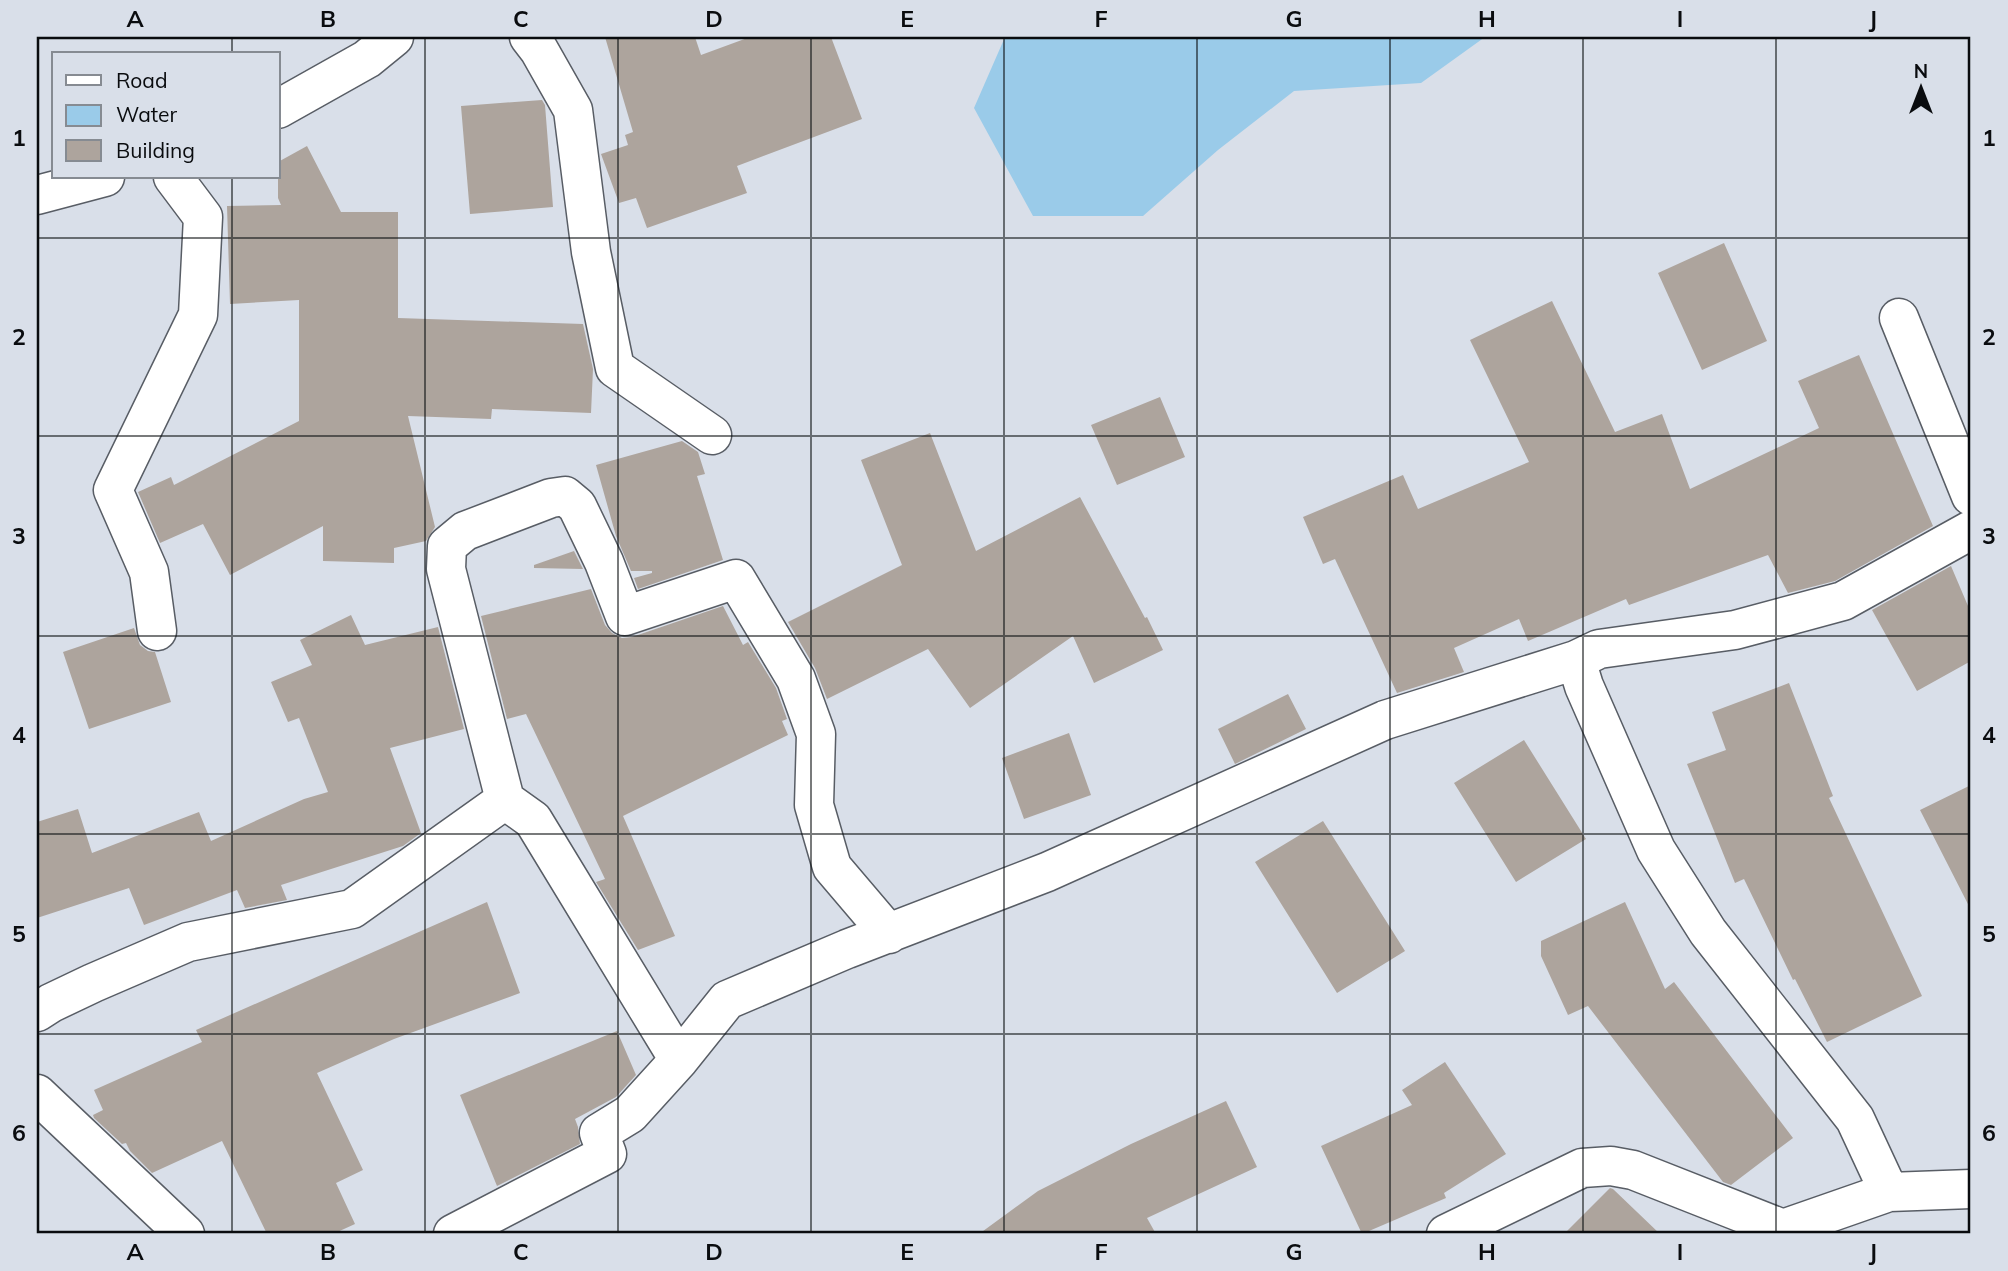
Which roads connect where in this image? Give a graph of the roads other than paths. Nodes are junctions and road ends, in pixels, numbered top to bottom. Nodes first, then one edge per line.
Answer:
1 (394, 37) edge
2 (528, 37) edge
3 (280, 108) edge
4 (101, 178) edge
5 (174, 178) edge
6 (37, 195) edge
7 (1899, 318) dead end
8 (712, 435) dead end
9 (1971, 496) edge
10 (1971, 530) edge
11 (157, 631) dead end
12 (1576, 660) junction
13 (505, 800) junction
14 (889, 934) junction
15 (37, 1012) edge
16 (679, 1060) junction
17 (37, 1094) edge
18 (1971, 1189) edge
19 (1889, 1192) junction
20 (1782, 1232) edge
21 (185, 1234) edge
22 (453, 1234) edge
23 (1446, 1234) edge

1 - 3 street
2 - 8 street
4 - 6 street
5 - 11 street
7 - 9 street
10 - 12 street
12 - 14 street
12 - 19 street
13 - 14 street
13 - 15 street
13 - 16 street
14 - 16 street
16 - 22 street
17 - 21 street
18 - 19 street
19 - 20 street
20 - 23 street

